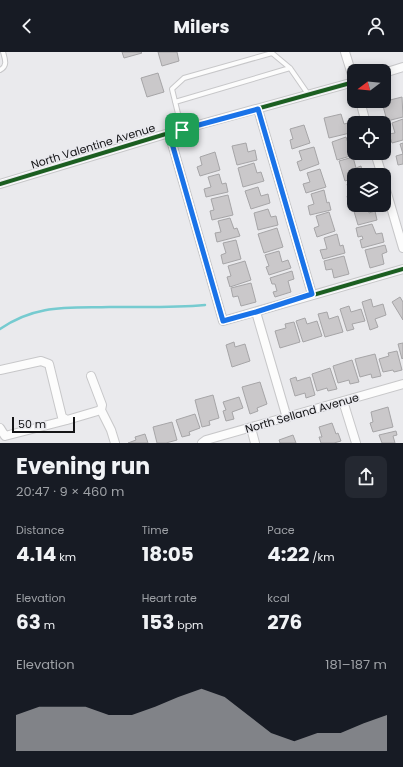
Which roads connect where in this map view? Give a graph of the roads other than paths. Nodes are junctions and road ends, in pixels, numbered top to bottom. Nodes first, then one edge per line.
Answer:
1 (3, 52) edge
2 (346, 52) edge
3 (349, 64) edge
4 (403, 67) edge
5 (290, 68) junction
6 (0, 70) edge
7 (391, 71) edge
8 (347, 83) edge
9 (308, 95) junction
10 (175, 102) junction
11 (258, 109) junction
12 (182, 130) junction
13 (169, 133) junction
14 (0, 184) edge
15 (391, 207) edge
16 (403, 248) edge
17 (403, 268) edge
18 (312, 294) junction
19 (256, 312) junction
20 (0, 370) edge
21 (91, 376) dead end
22 (403, 384) edge
23 (343, 401) junction
24 (101, 410) junction
25 (287, 418) junction
26 (67, 420) junction
27 (0, 428) edge
28 (251, 428) junction
29 (115, 443) edge
30 (202, 443) edge
31 (255, 443) edge
32 (356, 443) edge

1 - 6 lane
2 - 3 street
4 - 7 street
5 - 9 lane
5 - 10 lane
5 - 10 lane
8 - 9 street, North Valentine Avenue
9 - 11 street, North Valentine Avenue
10 - 12 lane
11 - 12 street, North Valentine Avenue
11 - 18 street
12 - 13 street, North Valentine Avenue
13 - 14 street, North Valentine Avenue
13 - 19 street
15 - 16 street
17 - 18 street
18 - 19 street
19 - 25 street
20 - 26 street
21 - 24 street
22 - 23 street, North Selland Avenue
23 - 25 street, North Selland Avenue
23 - 32 street
24 - 26 street
24 - 29 street
25 - 28 street, North Selland Avenue
26 - 27 street
28 - 30 street, North Selland Avenue
28 - 31 street

